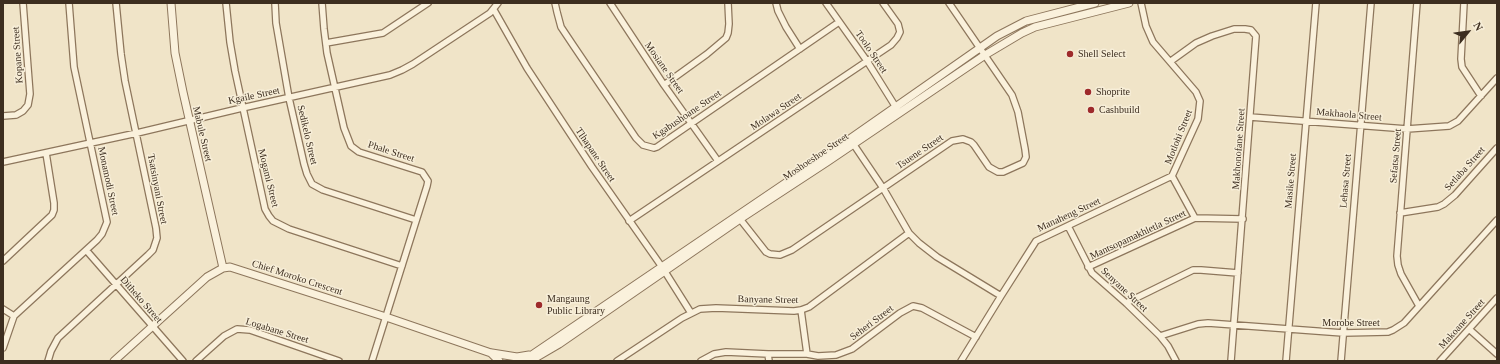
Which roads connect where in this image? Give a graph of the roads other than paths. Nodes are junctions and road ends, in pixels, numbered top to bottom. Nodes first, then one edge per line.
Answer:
1 (23, 3) edge
2 (69, 3) edge
3 (116, 3) edge
4 (171, 3) edge
5 (226, 3) edge
6 (275, 3) edge
7 (322, 3) edge
8 (428, 3) edge
9 (498, 3) edge
10 (555, 3) edge
11 (610, 3) edge
12 (728, 3) edge
13 (776, 3) edge
14 (826, 3) edge
15 (883, 3) edge
16 (949, 3) edge
17 (1095, 3) edge
18 (1129, 3) edge
19 (1140, 3) edge
20 (1316, 3) edge
21 (1371, 3) edge
22 (1418, 3) edge
23 (1464, 3) edge
24 (1076, 6) edge
25 (494, 10) junction
26 (1079, 16) junction
27 (839, 22) junction
28 (326, 43) junction
29 (980, 48) junction
30 (800, 49) junction
31 (985, 54) junction
32 (867, 61) junction
33 (1171, 61) junction
34 (1497, 78) edge
35 (664, 85) junction
36 (335, 88) junction
37 (1481, 96) junction
38 (289, 98) junction
39 (242, 108) junction
40 (898, 109) junction
41 (3, 116) edge
42 (1250, 117) junction
43 (189, 120) junction
44 (1305, 121) junction
45 (692, 123) junction
46 (1360, 126) junction
47 (1407, 129) junction
48 (137, 133) junction
49 (851, 141) junction
50 (91, 143) junction
51 (1497, 148) edge
52 (46, 153) junction
53 (718, 161) junction
54 (3, 162) edge
55 (1172, 176) junction
56 (883, 188) junction
57 (1400, 213) junction
58 (1195, 218) junction
59 (740, 219) junction
60 (1243, 219) junction
61 (416, 220) junction
62 (1497, 220) edge
63 (629, 221) junction
64 (1068, 226) junction
65 (909, 233) junction
66 (86, 250) junction
67 (3, 261) edge
68 (402, 266) junction
69 (223, 268) junction
70 (1088, 268) junction
71 (663, 269) junction
72 (1238, 273) junction
73 (116, 285) junction
74 (1001, 296) junction
75 (1497, 298) edge
76 (1126, 303) junction
77 (1420, 306) junction
78 (3, 310) edge
79 (801, 310) junction
80 (691, 313) junction
81 (14, 316) junction
82 (386, 317) junction
83 (1233, 326) junction
84 (152, 327) junction
85 (1289, 329) junction
86 (1470, 329) junction
87 (1343, 333) junction
88 (1160, 336) junction
89 (976, 337) junction
90 (3, 348) edge
91 (491, 353) junction
92 (768, 354) junction
93 (807, 354) junction
94 (1497, 354) edge
95 (533, 358) edge
96 (48, 361) edge
97 (114, 361) edge
98 (183, 361) edge
99 (196, 361) edge
100 (339, 361) edge
101 (372, 361) edge
102 (499, 361) edge
103 (523, 361) edge
104 (617, 361) edge
105 (701, 361) edge
106 (769, 361) edge
107 (961, 361) edge
108 (1176, 361) edge
109 (1231, 361) edge
110 (1286, 361) edge
111 (1341, 361) edge
112 (1440, 361) edge

1 - 41 street, Kopane Street
2 - 50 street, Monamodi Street
3 - 48 street, Tsatsinyani Street
4 - 43 street, Mabule Street
5 - 39 street, Mogami Street
6 - 38 street, Sedikelo Street
7 - 28 street, Phale Street
8 - 28 street
9 - 25 street
10 - 45 street, Kgabushoane Street
11 - 35 street, Mosiane Street
12 - 35 street
13 - 30 street
14 - 27 street, Toolo Street
15 - 32 street, Molawa Street
16 - 29 street, Tsuene Street
17 - 24 street, Moshoeshoe Street
18 - 26 street, Moshoeshoe Street
19 - 33 street, Motlohi Street
20 - 44 street, Masike Street
21 - 46 street, Lehasa Street
22 - 47 street, Sefatsa Street
23 - 37 street
24 - 26 street
24 - 29 street, Moshoeshoe Street
25 - 36 street, Kgaile Street
25 - 63 street, Tlhapane Street
26 - 31 street, Moshoeshoe Street
27 - 30 street, Kgabushoane Street
27 - 32 street, Toolo Street
28 - 36 street, Phale Street
29 - 31 street, Tsuene Street
29 - 40 street, Moshoeshoe Street
30 - 45 street, Kgabushoane Street
31 - 40 street, Moshoeshoe Street
31 - 56 street, Tsuene Street
32 - 40 street, Toolo Street
32 - 53 street, Molawa Street
33 - 42 street, Makhonofane Street
33 - 55 street, Motlohi Street
34 - 37 street, Makhaola Street
35 - 45 street, Mosiane Street
36 - 38 street, Kgaile Street
36 - 61 street, Phale Street
37 - 47 street, Makhaola Street
38 - 39 street, Kgaile Street
38 - 61 street, Sedikelo Street
39 - 43 street, Kgaile Street
39 - 68 street, Mogami Street
40 - 49 street, Moshoeshoe Street
42 - 44 street, Makhaola Street
42 - 60 street, Makhonofane Street
43 - 48 street, Kgaile Street
43 - 69 street, Mabule Street
44 - 46 street, Makhaola Street
44 - 85 street, Masike Street
45 - 53 street, Mosiane Street
46 - 47 street, Makhaola Street
46 - 87 street, Lehasa Street
47 - 57 street, Sefatsa Street
48 - 50 street, Kgaile Street
48 - 73 street, Tsatsinyani Street
49 - 56 street
49 - 59 street, Moshoeshoe Street
49 - 71 street, Moshoeshoe Street
50 - 52 street, Kgaile Street
50 - 66 street, Monamodi Street
51 - 57 street, Setlaba Street
52 - 54 street, Kgaile Street
52 - 67 street
53 - 63 street, Molawa Street
55 - 58 street, Motlohi Street
55 - 64 street, Manaheng Street
56 - 59 street, Tsuene Street
56 - 65 street
57 - 77 street, Sefatsa Street
58 - 60 street, Mantsopamakhletla Street
58 - 70 street, Mantsopamakhletla Street
59 - 71 street, Moshoeshoe Street
60 - 72 street, Makhonofane Street
61 - 68 street, Phale Street
62 - 77 street, Morobe Street
63 - 71 street, Tlhapane Street
64 - 70 street, Senyane Street
64 - 74 street, Manaheng Street
65 - 74 street
65 - 79 street, Banyane Street
66 - 73 street, Ditheko Street
66 - 81 street, Monamodi Street
68 - 82 street, Phale Street
69 - 82 street, Chief Moroko Crescent
69 - 84 street
70 - 76 street, Senyane Street
71 - 80 street, Tlhapane Street
71 - 95 street, Moshoeshoe Street
72 - 76 street
72 - 83 street, Makhonofane Street
73 - 84 street, Ditheko Street
73 - 96 street, Tsatsinyani Street
74 - 89 street, Manaheng Street
75 - 86 street, Makoane Street
76 - 88 street, Senyane Street
77 - 87 street, Morobe Street
78 - 81 street
79 - 80 street, Banyane Street
79 - 93 street
80 - 104 street, Banyane Street
81 - 90 street, Monamodi Street
82 - 91 street, Chief Moroko Crescent
82 - 101 street, Phale Street
83 - 85 street, Morobe Street
83 - 88 street, Morobe Street
83 - 109 street, Makhonofane Street
84 - 97 street
84 - 98 street, Ditheko Street
85 - 87 street, Morobe Street
85 - 110 street, Masike Street
86 - 94 street
86 - 112 street, Makoane Street
87 - 111 street, Lehasa Street
88 - 108 street, Senyane Street
89 - 93 street, Seheri Street
89 - 107 street, Manaheng Street
91 - 95 street
91 - 102 street, Chief Moroko Crescent
92 - 93 street, Seheri Street
92 - 105 street, Seheri Street
92 - 106 street
95 - 103 street, Moshoeshoe Street
99 - 100 street, Logabane Street

